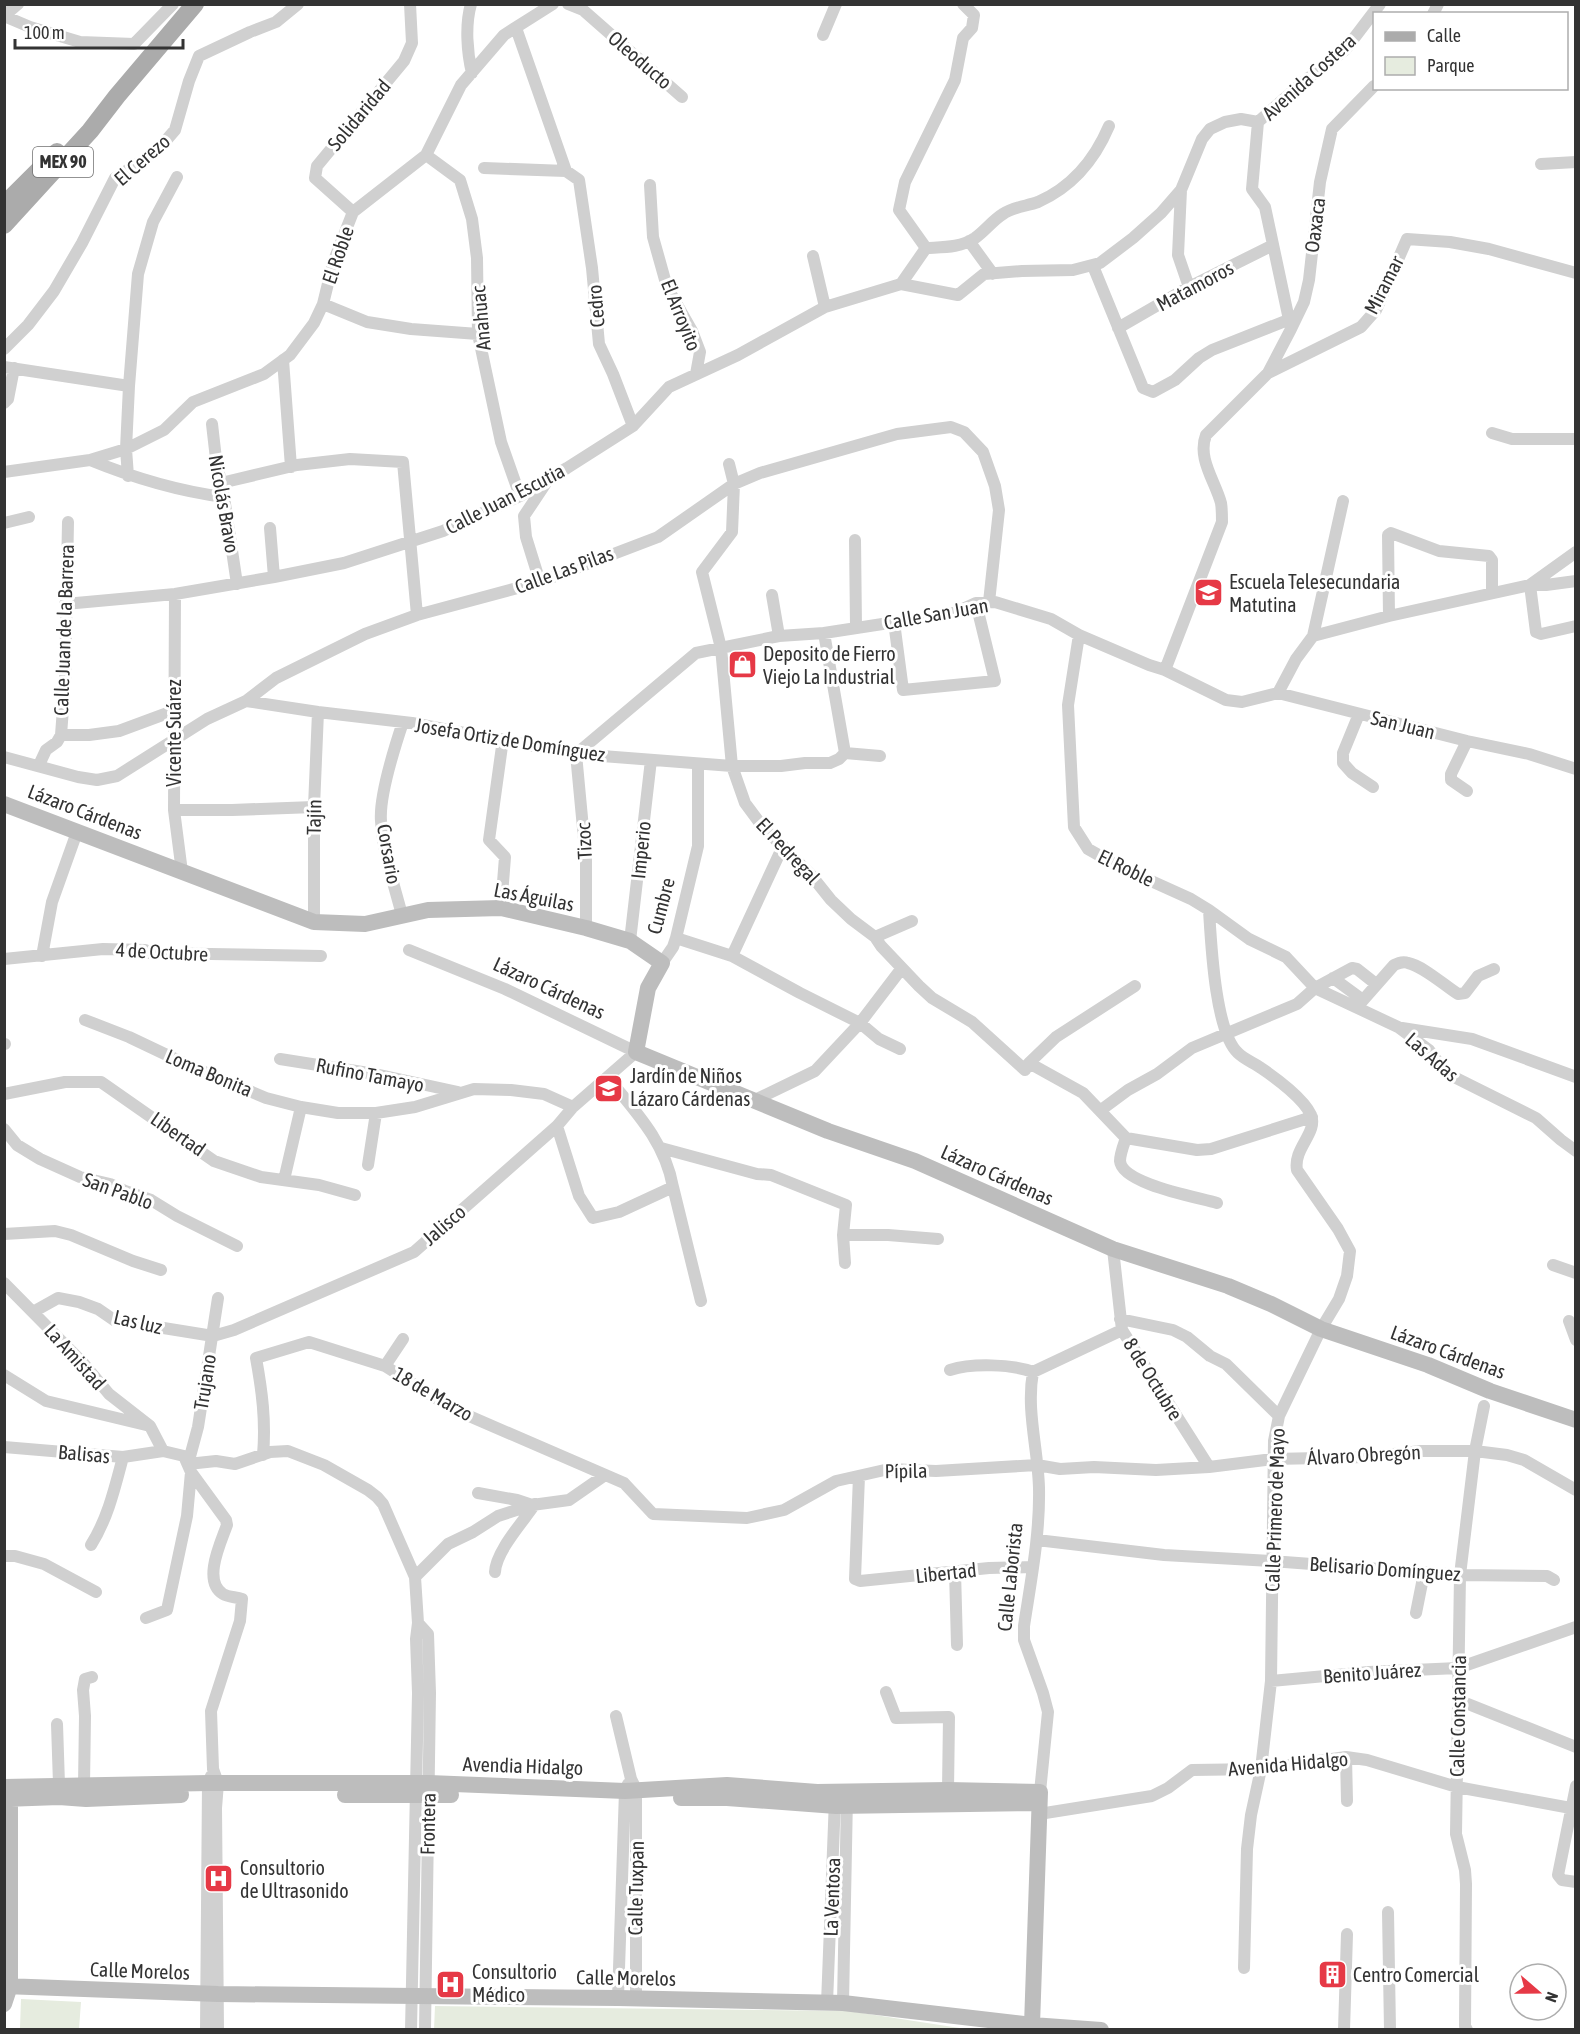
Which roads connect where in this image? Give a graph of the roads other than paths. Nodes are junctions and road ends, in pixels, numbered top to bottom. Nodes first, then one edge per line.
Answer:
1 (18, 4) edge
2 (173, 4) edge
3 (195, 4) edge
4 (298, 4) edge
5 (410, 4) edge
6 (471, 4) edge
7 (553, 4) edge
8 (568, 4) edge
9 (836, 4) edge
10 (963, 4) edge
11 (1373, 13) edge
12 (4, 16) edge
13 (516, 28) junction
14 (823, 35) dead end
15 (471, 73) junction
16 (1373, 87) edge
17 (117, 96) junction
18 (682, 97) dead end
19 (1258, 122) junction
20 (1109, 126) dead end
21 (426, 155) junction
22 (1575, 162) edge
23 (1541, 164) dead end
24 (484, 168) dead end
25 (566, 171) junction
26 (177, 177) dead end
27 (650, 184) dead end
28 (1181, 190) junction
29 (4, 205) edge
30 (353, 212) junction
31 (4, 225) edge
32 (969, 241) junction
33 (1273, 245) junction
34 (926, 248) junction
35 (813, 256) dead end
36 (1093, 266) junction
37 (1575, 273) edge
38 (993, 274) junction
39 (901, 284) junction
40 (1189, 287) junction
41 (323, 304) junction
42 (825, 307) junction
43 (1290, 324) junction
44 (1118, 328) junction
45 (478, 334) junction
46 (4, 349) edge
47 (283, 360) junction
48 (9, 368) edge
49 (1268, 373) junction
50 (696, 374) junction
51 (129, 386) junction
52 (4, 403) edge
53 (212, 424) dead end
54 (633, 426) junction
55 (1492, 433) dead end
56 (1575, 440) edge
57 (126, 449) junction
58 (90, 460) junction
59 (729, 464) dead end
60 (7, 467) edge
61 (291, 467) junction
62 (128, 476) junction
63 (549, 480) junction
64 (221, 483) junction
65 (734, 484) junction
66 (520, 496) junction
67 (224, 497) junction
68 (1343, 501) dead end
69 (29, 517) dead end
70 (68, 522) dead end
71 (4, 523) edge
72 (270, 528) dead end
73 (855, 540) dead end
74 (411, 541) junction
75 (1575, 552) edge
76 (274, 577) junction
77 (1575, 581) edge
78 (540, 582) junction
79 (237, 584) junction
80 (1530, 585) junction
81 (1492, 592) junction
82 (175, 594) junction
83 (772, 595) dead end
84 (982, 603) junction
85 (65, 604) junction
86 (417, 615) junction
87 (1389, 616) junction
88 (894, 622) junction
89 (1575, 626) edge
90 (856, 627) junction
91 (824, 633) junction
92 (1079, 635) junction
93 (779, 636) junction
94 (1313, 636) junction
95 (721, 648) junction
96 (1165, 670) junction
97 (1278, 693) junction
98 (246, 701) junction
99 (173, 711) junction
100 (318, 712) junction
101 (1359, 714) junction
102 (403, 722) junction
103 (61, 735) junction
104 (502, 739) junction
105 (173, 741) junction
106 (1467, 741) junction
107 (844, 753) junction
108 (576, 754) junction
109 (880, 756) dead end
110 (4, 757) edge
111 (651, 760) junction
112 (698, 764) junction
113 (39, 765) junction
114 (732, 766) junction
115 (1575, 769) edge
116 (1373, 787) dead end
117 (1467, 792) dead end
118 (4, 804) edge
119 (314, 807) junction
120 (174, 810) junction
121 (77, 832) junction
122 (783, 846) junction
123 (182, 872) junction
124 (501, 908) junction
125 (1209, 910) junction
126 (396, 916) junction
127 (912, 921) dead end
128 (314, 922) junction
129 (586, 928) junction
130 (875, 937) junction
131 (675, 938) junction
132 (630, 941) junction
133 (409, 951) dead end
134 (42, 956) junction
135 (321, 956) dead end
136 (732, 956) junction
137 (4, 959) edge
138 (662, 963) junction
139 (902, 968) junction
140 (1494, 969) dead end
141 (1334, 978) junction
142 (1376, 984) junction
143 (1135, 986) dead end
144 (1315, 988) junction
145 (1360, 1004) junction
146 (85, 1020) dead end
147 (860, 1023) junction
148 (1398, 1028) junction
149 (1227, 1034) junction
150 (900, 1050) dead end
151 (636, 1052) junction
152 (280, 1059) dead end
153 (1029, 1063) junction
154 (1575, 1077) edge
155 (608, 1078) junction
156 (459, 1092) junction
157 (4, 1094) edge
158 (755, 1100) junction
159 (301, 1107) junction
160 (573, 1107) junction
161 (1101, 1110) junction
162 (376, 1113) junction
163 (1312, 1117) junction
164 (557, 1126) junction
165 (4, 1130) edge
166 (1126, 1138) junction
167 (661, 1148) junction
168 (1575, 1151) edge
169 (368, 1165) dead end
170 (284, 1180) junction
171 (673, 1187) junction
172 (355, 1195) dead end
173 (1217, 1203) dead end
174 (4, 1234) edge
175 (843, 1235) junction
176 (938, 1239) dead end
177 (237, 1246) dead end
178 (1113, 1249) junction
179 (845, 1263) dead end
180 (1553, 1265) dead end
181 (161, 1270) dead end
182 (1575, 1273) edge
183 (4, 1283) edge
184 (218, 1299) dead end
185 (701, 1301) dead end
186 (33, 1312) junction
187 (1569, 1321) dead end
188 (1121, 1325) junction
189 (1321, 1329) junction
190 (213, 1336) junction
191 (404, 1339) dead end
192 (1575, 1340) edge
193 (385, 1366) junction
194 (950, 1370) dead end
195 (1033, 1372) junction
196 (4, 1375) edge
197 (1484, 1406) dead end
198 (1279, 1416) junction
199 (1575, 1420) edge
200 (150, 1426) junction
201 (4, 1447) edge
202 (163, 1451) junction
203 (1475, 1451) junction
204 (263, 1455) junction
205 (123, 1457) junction
206 (1273, 1459) junction
207 (1037, 1465) junction
208 (1209, 1467) junction
209 (190, 1468) junction
210 (605, 1475) junction
211 (859, 1476) junction
212 (1575, 1490) edge
213 (478, 1493) dead end
214 (534, 1504) junction
215 (784, 1510) joint
216 (1037, 1540) junction
217 (92, 1545) dead end
218 (4, 1556) edge
219 (1271, 1561) junction
220 (1033, 1567) junction
221 (956, 1571) junction
222 (495, 1572) dead end
223 (1424, 1573) junction
224 (1460, 1575) junction
225 (415, 1577) junction
226 (1554, 1580) dead end
227 (96, 1592) dead end
228 (1416, 1613) dead end
229 (146, 1618) dead end
230 (1575, 1627) edge
231 (957, 1646) dead end
232 (1458, 1668) junction
233 (93, 1677) dead end
234 (1271, 1681) junction
235 (886, 1692) dead end
236 (1458, 1700) junction
237 (616, 1716) dead end
238 (57, 1724) dead end
239 (1575, 1747) edge
240 (1346, 1757) junction
241 (1261, 1768) junction
242 (59, 1784) junction
243 (213, 1784) junction
244 (84, 1786) junction
245 (1575, 1786) edge
246 (1457, 1787) junction
247 (422, 1789) junction
248 (948, 1790) junction
249 (631, 1791) junction
250 (7, 1793) edge
251 (841, 1799) junction
252 (1347, 1802) dead end
253 (1040, 1803) junction
254 (1573, 1808) edge
255 (1575, 1882) edge
256 (1388, 1912) dead end
257 (1347, 1934) dead end
258 (1244, 1968) dead end
259 (6, 1992) edge
260 (212, 1994) junction
261 (419, 1997) junction
262 (618, 1998) junction
263 (636, 1998) junction
264 (835, 2003) junction
265 (4, 2004) edge
266 (1032, 2025) junction
267 (1465, 2028) edge
268 (206, 2030) edge
269 (218, 2030) edge
270 (411, 2030) edge
271 (425, 2030) edge
272 (1101, 2030) edge
273 (1344, 2030) edge
274 (1390, 2030) edge

1 - 12 street
2 - 12 street
3 - 17 main road, MEX 90
4 - 46 street, El Cerezo
5 - 30 street, Solidaridad
6 - 15 street
7 - 13 street, El Roble
8 - 18 street, Oleoducto
9 - 14 street
10 - 34 street
11 - 19 street, Avenida Costera
13 - 15 street, El Roble
13 - 25 street
15 - 21 street, El Roble
16 - 43 street, Oaxaca
17 - 29 main road, MEX 90
17 - 31 main road, MEX 90
19 - 28 street
19 - 33 street, Avenida Costera
20 - 32 street
21 - 30 street, El Roble
21 - 45 street, Anahuac
22 - 23 street
24 - 25 street
25 - 54 street, Cedro
26 - 51 street
27 - 50 street, El Arroyito
28 - 36 street, Calle Juan Escutia
28 - 40 street
30 - 41 street, El Roble
32 - 34 street
32 - 38 street
33 - 40 street, Matamoros
33 - 43 street, Avenida Costera
34 - 39 street
35 - 42 street
36 - 38 street, Calle Juan Escutia
36 - 44 street
37 - 49 street, Miramar
38 - 39 street, Calle Juan Escutia
39 - 42 street, Calle Juan Escutia
40 - 44 street, Matamoros
41 - 45 street
41 - 47 street, El Roble
42 - 50 street, Calle Juan Escutia
43 - 44 street
43 - 49 street, Oaxaca
45 - 66 street, Anahuac
47 - 57 street, El Roble
47 - 61 street
48 - 51 street
48 - 52 street
49 - 96 street
50 - 54 street, Calle Juan Escutia
51 - 57 street
53 - 64 street, Nicolás Bravo
54 - 63 street, Calle Juan Escutia
55 - 56 street
57 - 58 street, El Roble
57 - 62 street
58 - 60 street, El Roble
58 - 62 street
59 - 65 street, El Pedregal
61 - 64 street
61 - 74 street
62 - 67 street
63 - 66 street, Calle Juan Escutia
63 - 78 street
64 - 67 street, Nicolás Bravo
65 - 78 street, Calle Las Pilas
65 - 84 street, Calle Las Pilas
65 - 95 street, El Pedregal
66 - 74 street, Calle Juan Escutia
67 - 79 street, Nicolás Bravo
68 - 94 street
69 - 71 street
70 - 85 street, Calle Juan de la Barrera
72 - 76 street
73 - 90 street
74 - 76 street, Calle Juan Escutia
74 - 86 street
75 - 80 street
76 - 79 street, Calle Juan Escutia
77 - 80 street
78 - 86 street, Calle Las Pilas
79 - 82 street, Calle Juan Escutia
80 - 81 street
80 - 89 street
81 - 87 street
81 - 87 street
82 - 85 street, Calle Juan Escutia
82 - 99 street, Vicente Suárez
83 - 93 street
84 - 88 street, Calle San Juan
84 - 88 street, Calle Las Pilas
84 - 92 street, Calle San Juan
85 - 103 street, Calle Juan de la Barrera
86 - 98 street, Calle Las Pilas
87 - 94 street
88 - 90 street, Calle San Juan
90 - 91 street, Calle San Juan
91 - 93 street, Calle San Juan
91 - 107 street
92 - 96 street, Calle San Juan
92 - 125 street, El Roble
93 - 95 street, Calle San Juan
94 - 97 street
95 - 108 street, Calle San Juan
95 - 114 street, El Pedregal
96 - 97 street, Calle San Juan
97 - 101 street, San Juan
98 - 100 street, Josefa Ortiz de Domínguez
98 - 105 street, Calle Las Pilas
99 - 103 street
99 - 105 street, Vicente Suárez
100 - 102 street, Josefa Ortiz de Domínguez
100 - 119 street, Tajín
101 - 106 street, San Juan
101 - 116 street
102 - 104 street, Josefa Ortiz de Domínguez
102 - 126 street, Corsario
103 - 113 street, Calle Juan de la Barrera
104 - 108 street, Josefa Ortiz de Domínguez
104 - 124 street
105 - 113 street, Calle Las Pilas
105 - 120 street, Vicente Suárez
106 - 115 street, San Juan
106 - 117 street
107 - 109 street, Josefa Ortiz de Domínguez
107 - 114 street, Josefa Ortiz de Domínguez
108 - 111 street, Josefa Ortiz de Domínguez
108 - 129 street, Tizoc
110 - 113 street, Calle Las Pilas
111 - 112 street, Josefa Ortiz de Domínguez
111 - 132 street, Imperio
112 - 114 street, Josefa Ortiz de Domínguez
112 - 131 street, Cumbre
114 - 122 street, El Pedregal
118 - 121 street, Lázaro Cárdenas
119 - 120 street
119 - 128 street, Tajín
120 - 123 street, Vicente Suárez
121 - 123 street, Lázaro Cárdenas
121 - 134 street
122 - 130 street, El Pedregal
122 - 136 street
123 - 128 street, Lázaro Cárdenas
124 - 126 street, Las Águilas
124 - 129 street, Las Águilas
125 - 144 street, El Roble
125 - 149 street
126 - 128 street, Lázaro Cárdenas
127 - 130 street
129 - 132 street, Las Águilas
130 - 139 street, El Pedregal
131 - 136 street
131 - 138 street, Cumbre
132 - 138 street, Las Águilas
133 - 151 street, Lázaro Cárdenas
134 - 135 street, 4 de Octubre
134 - 137 street, 4 de Octubre
136 - 147 street
138 - 151 street, Cumbre
139 - 147 street
139 - 153 street, El Pedregal
140 - 142 street
141 - 142 street
141 - 144 street
141 - 145 street
142 - 145 street
143 - 153 street
144 - 145 street, Las Adas
144 - 149 street
145 - 148 street, Las Adas
146 - 159 street, Loma Bonita
147 - 150 street
147 - 158 street
148 - 154 street
148 - 168 street, Las Adas
149 - 161 street
149 - 163 street
151 - 155 street, Jalisco
151 - 158 street, Lázaro Cárdenas
152 - 156 street, Rufino Tamayo
153 - 161 street, El Pedregal
155 - 160 street, Jalisco
155 - 167 street
156 - 160 street
156 - 162 street, Loma Bonita
157 - 170 street, Libertad
158 - 178 street, Lázaro Cárdenas
159 - 162 street, Loma Bonita
159 - 170 street
160 - 164 street, Jalisco
161 - 166 street, El Pedregal
162 - 169 street
163 - 166 street
163 - 189 street, Calle Primero de Mayo
164 - 171 street
164 - 190 street, Jalisco
165 - 177 street, San Pablo
166 - 173 street
167 - 171 street
167 - 175 street
170 - 172 street, Libertad
171 - 185 street
174 - 181 street
175 - 176 street
175 - 179 street
178 - 188 street, 8 de Octubre
178 - 189 street, Lázaro Cárdenas
180 - 182 street
183 - 186 street, La Amistad
184 - 190 street, Trujano
186 - 190 street, Las luz
186 - 200 street, La Amistad
187 - 192 street
188 - 195 street
188 - 198 street
188 - 208 street, 8 de Octubre
189 - 198 street, Calle Primero de Mayo
189 - 199 street, Lázaro Cárdenas
190 - 209 street, Trujano
191 - 193 street
193 - 204 street, 18 de Marzo
193 - 210 street, 18 de Marzo
194 - 195 street
195 - 207 street, Calle Laborista
196 - 200 street
197 - 203 street, Calle Constancia
198 - 206 street, Calle Primero de Mayo
200 - 202 street
201 - 205 street, Balisas
202 - 205 street, Balisas
202 - 209 street
203 - 206 street, Álvaro Obregón
203 - 212 street, Álvaro Obregón
203 - 224 street, Calle Constancia
204 - 209 street, Frontera
204 - 225 street, Frontera
205 - 217 street
206 - 208 street, Álvaro Obregón
206 - 219 street, Calle Primero de Mayo
207 - 208 street, Álvaro Obregón
207 - 211 street, Pípila
207 - 216 street, Calle Laborista
209 - 229 street, Trujano
209 - 243 street
210 - 214 street
210 - 215 street, 18 de Marzo
211 - 215 street, Pípila
211 - 221 street, Libertad
213 - 214 street
214 - 222 street
214 - 225 street
216 - 219 street, Belisario Domínguez
216 - 220 street, Calle Laborista
218 - 227 street
219 - 223 street, Belisario Domínguez
219 - 234 street, Calle Primero de Mayo
220 - 221 street, Libertad
220 - 253 street, Calle Laborista
221 - 231 street
223 - 224 street, Belisario Domínguez
223 - 228 street
224 - 226 street, Belisario Domínguez
224 - 232 street, Calle Constancia
225 - 247 street, Frontera
230 - 232 street, Benito Juárez
232 - 234 street, Benito Juárez
232 - 236 street, Calle Constancia
233 - 244 street
234 - 241 street, Calle Primero de Mayo
235 - 248 street
236 - 239 street
236 - 246 street, Calle Constancia
237 - 249 street, Calle Tuxpan
238 - 242 street
240 - 241 street, Avenida Hidalgo
240 - 246 street, Avenida Hidalgo
240 - 252 street
241 - 253 street, Avenida Hidalgo
241 - 258 street, Calle Primero de Mayo
242 - 244 street, Avendia Hidalgo
242 - 250 street, Avendia Hidalgo
243 - 244 street, Avendia Hidalgo
243 - 247 street, Avendia Hidalgo
243 - 250 street, Avendia Hidalgo
243 - 260 street
245 - 254 street
246 - 254 street, Avenida Hidalgo
246 - 267 street, Calle Constancia
247 - 249 street, Avendia Hidalgo
247 - 261 street, Frontera
248 - 251 street, Avendia Hidalgo
248 - 253 street, Avendia Hidalgo
249 - 251 street, Avendia Hidalgo
249 - 262 street, Calle Tuxpan
249 - 263 street, Calle Tuxpan
250 - 259 street
251 - 253 street, Avendia Hidalgo
251 - 264 street, La Ventosa
253 - 266 street, Calle Laborista
254 - 255 street
256 - 274 street
257 - 273 street
259 - 260 street, Calle Morelos
259 - 265 street
260 - 261 street, Calle Morelos
260 - 268 street
260 - 269 street
261 - 262 street, Calle Morelos
261 - 270 street, Frontera
261 - 271 street, Frontera
262 - 263 street, Calle Morelos
263 - 264 street, Calle Morelos
264 - 266 street, Calle Morelos
266 - 272 street, Calle Morelos

